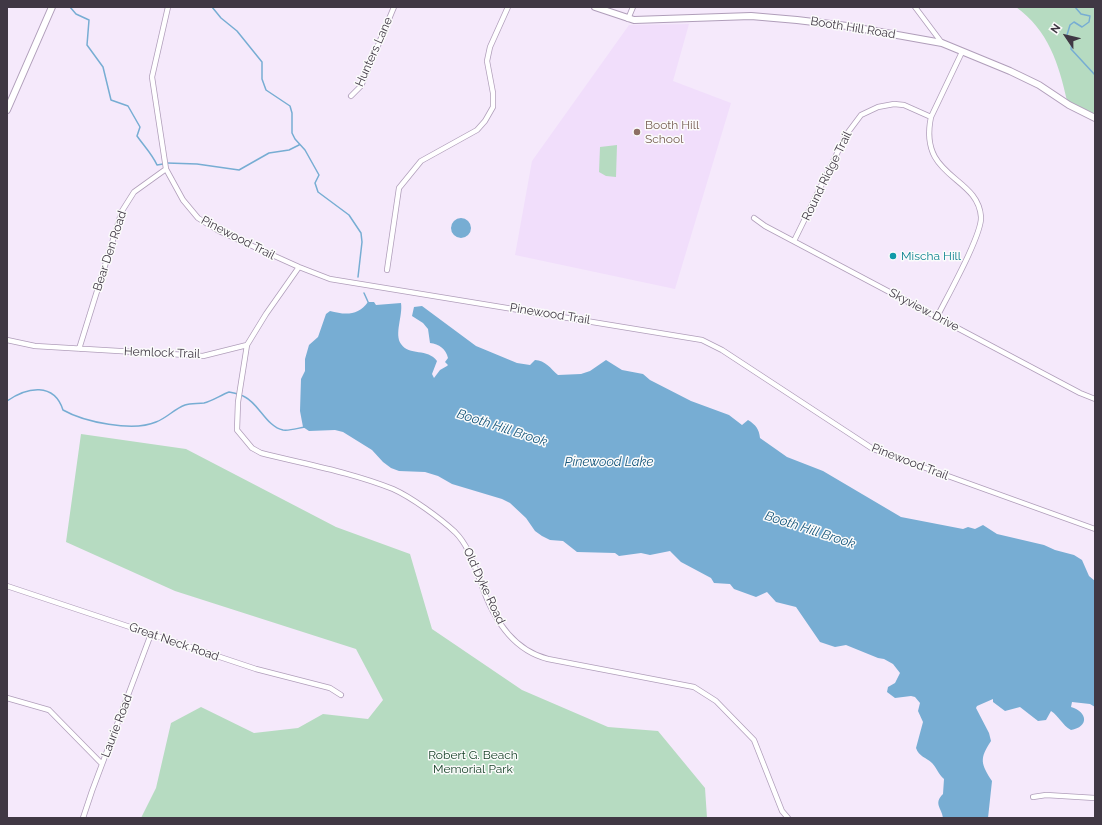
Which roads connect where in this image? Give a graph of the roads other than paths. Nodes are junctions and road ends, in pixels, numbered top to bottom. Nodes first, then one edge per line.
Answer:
1 (52, 7) edge
2 (168, 7) edge
3 (394, 7) edge
4 (508, 7) edge
5 (595, 7) edge
6 (633, 7) edge
7 (915, 7) edge
8 (628, 19) junction
9 (942, 43) junction
10 (962, 52) junction
11 (351, 96) dead end
12 (7, 110) edge
13 (931, 117) junction
14 (1095, 118) edge
15 (165, 165) junction
16 (754, 218) dead end
17 (794, 241) junction
18 (299, 267) junction
19 (387, 270) dead end
20 (937, 317) junction
21 (7, 340) edge
22 (247, 345) junction
23 (79, 349) junction
24 (1095, 399) edge
25 (1095, 529) edge
26 (7, 586) edge
27 (151, 634) junction
28 (341, 695) dead end
29 (7, 698) edge
30 (102, 764) junction
31 (1033, 797) dead end
32 (1095, 798) edge
33 (83, 818) edge
34 (788, 818) edge

1 - 12 street
2 - 15 street, Pinewood Trail
3 - 11 street, Hunters Lane
4 - 19 street
5 - 8 street, Booth Hill Road
6 - 8 street
7 - 9 street
8 - 9 street, Booth Hill Road
9 - 10 street, Booth Hill Road
10 - 13 street
10 - 14 street, Booth Hill Road
13 - 17 street, Round Ridge Trail
13 - 20 street
15 - 18 street, Pinewood Trail
15 - 23 street, Bear Den Road
16 - 17 street, Skyview Drive
17 - 20 street, Skyview Drive
18 - 22 street
18 - 25 street, Pinewood Trail
20 - 24 street, Skyview Drive
21 - 23 street, Hemlock Trail
22 - 23 street, Hemlock Trail
22 - 34 street, Old Dyke Road
26 - 27 street, Great Neck Road
27 - 28 street, Great Neck Road
27 - 30 street, Laurie Road
29 - 30 street
30 - 33 street, Laurie Road
31 - 32 street

